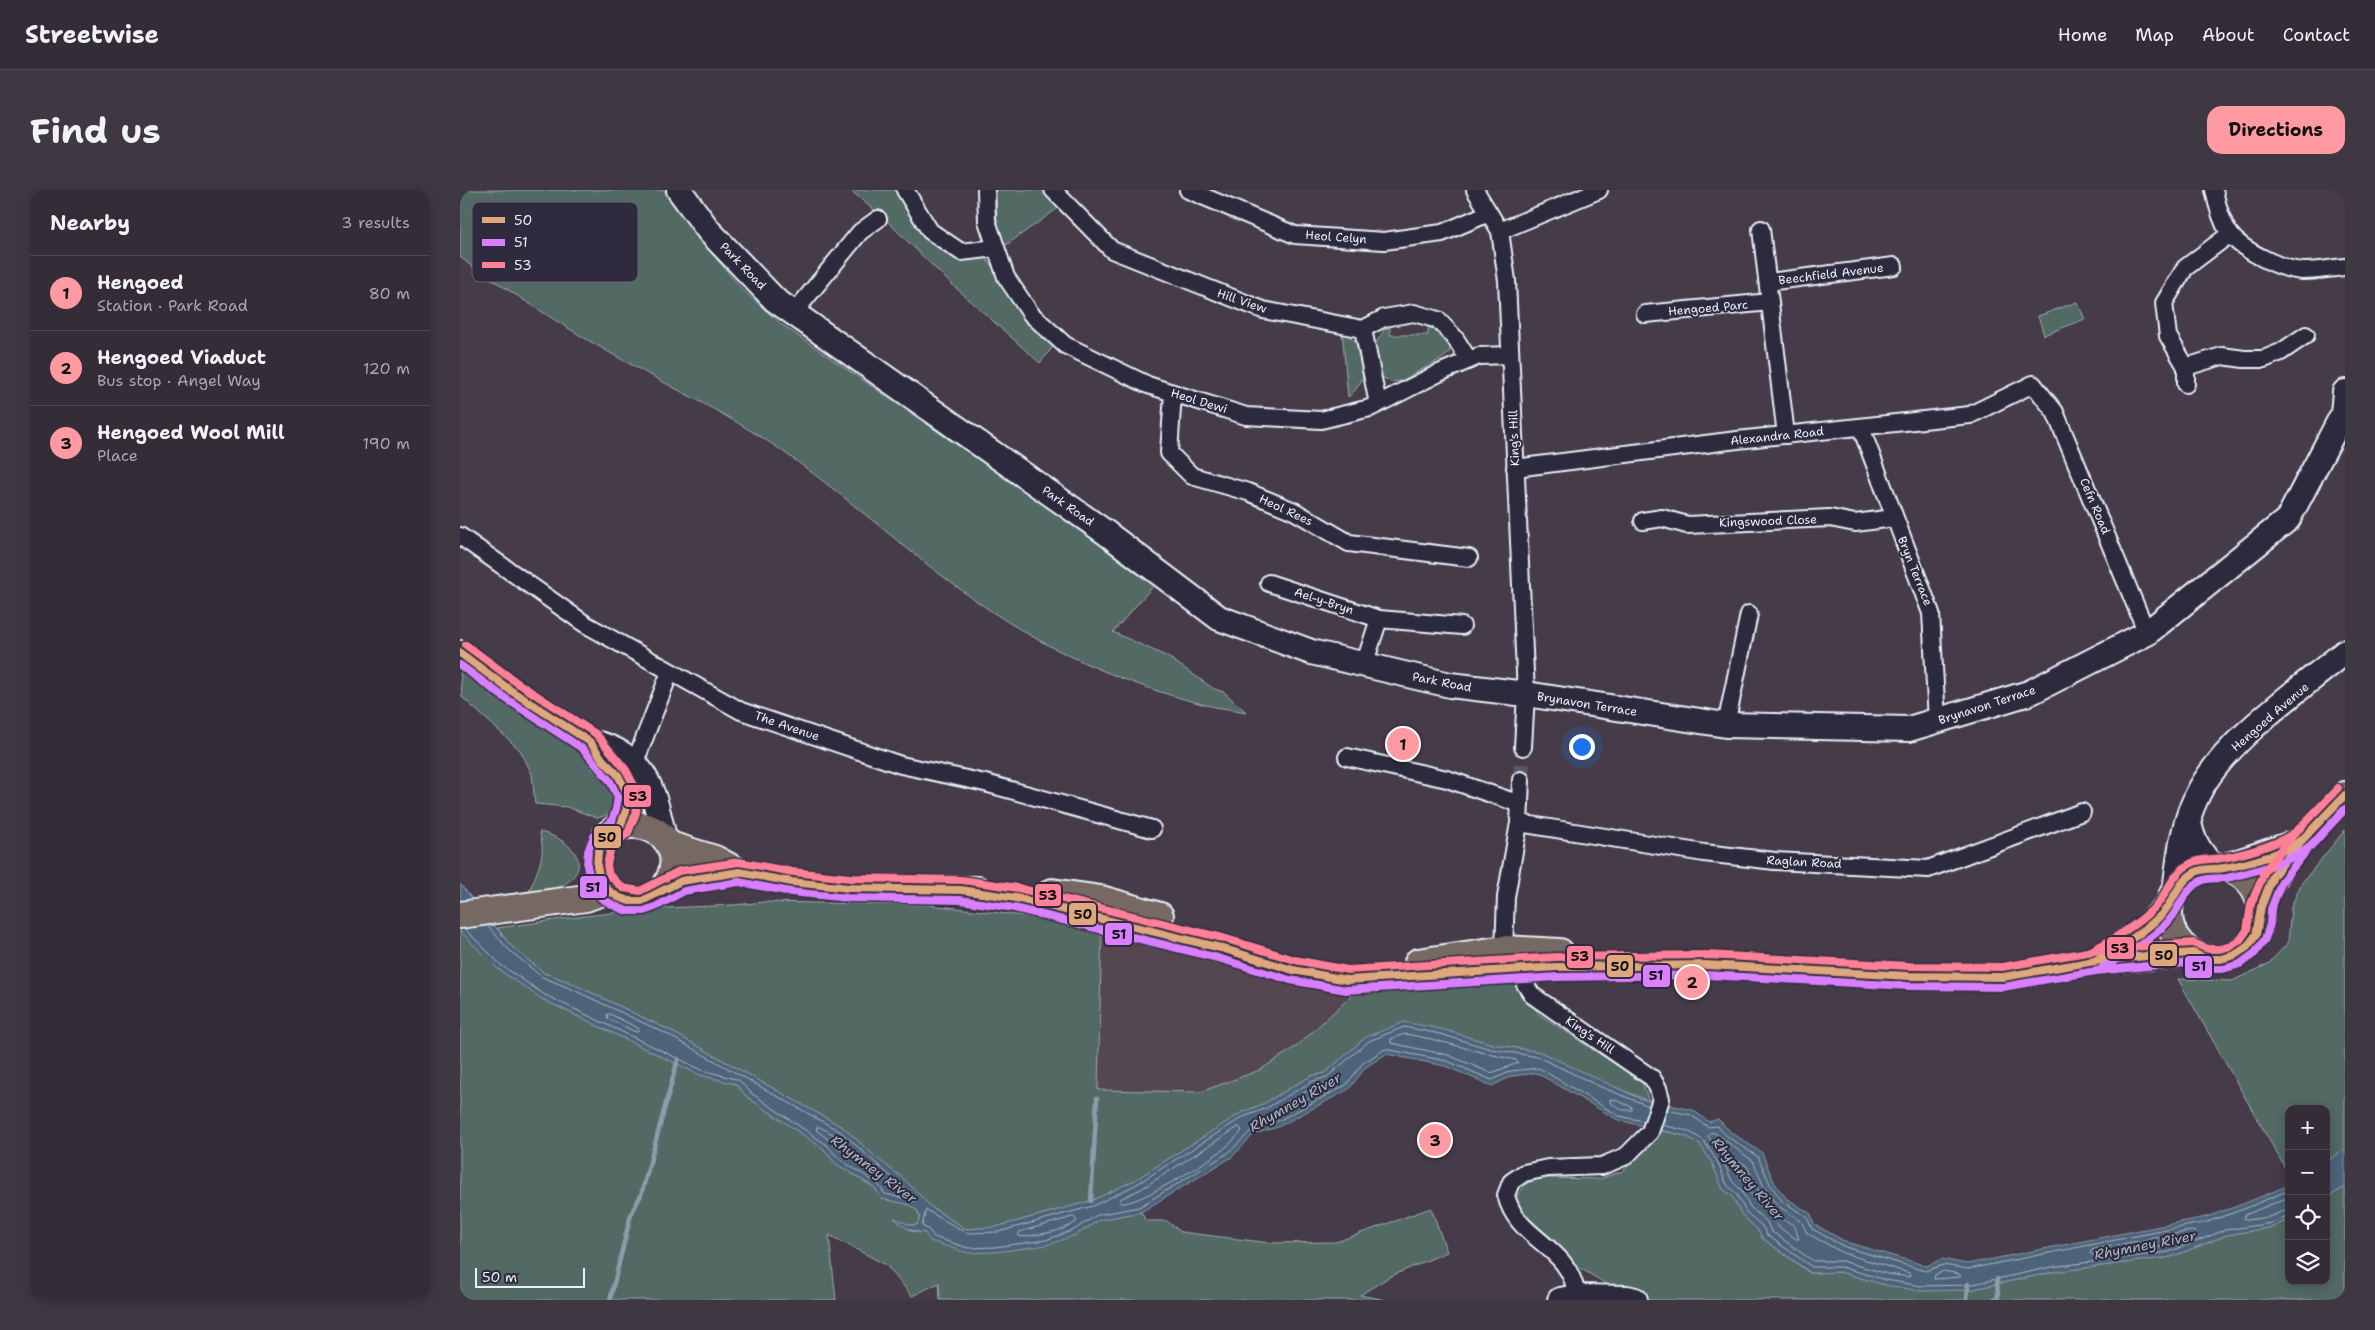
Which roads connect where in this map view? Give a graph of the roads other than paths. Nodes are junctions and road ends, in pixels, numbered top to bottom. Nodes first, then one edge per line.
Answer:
1 (679, 190) edge
2 (906, 190) edge
3 (986, 190) edge
4 (1053, 190) edge
5 (1188, 190) edge
6 (1475, 190) edge
7 (1599, 190) edge
8 (2214, 190) edge
9 (1489, 213) junction
10 (878, 219) dead end
11 (1761, 229) dead end
12 (1500, 231) junction
13 (2230, 234) junction
14 (996, 248) junction
15 (1894, 266) dead end
16 (2345, 267) edge
17 (1768, 282) junction
18 (1770, 302) junction
19 (794, 314) junction
20 (1645, 314) dead end
21 (1363, 329) junction
22 (2306, 335) dead end
23 (1510, 355) junction
24 (1469, 360) junction
25 (2186, 367) junction
26 (2033, 384) joint
27 (2186, 384) dead end
28 (2345, 392) edge
29 (1173, 393) junction
30 (1378, 404) junction
31 (1861, 428) junction
32 (1786, 435) junction
33 (1515, 468) junction
34 (1894, 518) junction
35 (1643, 521) dead end
36 (460, 536) edge
37 (1469, 558) dead end
38 (1268, 583) dead end
39 (1748, 614) dead end
40 (1379, 619) junction
41 (1462, 626) dead end
42 (2147, 633) junction
43 (2345, 652) edge
44 (460, 653) edge
45 (1364, 665) junction
46 (670, 672) junction
47 (1526, 694) junction
48 (1937, 721) junction
49 (1726, 725) junction
50 (1523, 747) tunnel mouth
51 (1347, 757) dead end
52 (627, 772) junction
53 (1521, 780) tunnel mouth
54 (2345, 795) edge
55 (1520, 804) junction
56 (2082, 812) dead end
57 (2189, 814) junction
58 (1519, 823) junction
59 (620, 827) junction
60 (1152, 829) dead end
61 (667, 841) junction
62 (2300, 842) junction
63 (2218, 868) junction
64 (739, 872) junction
65 (608, 890) junction
66 (663, 890) junction
67 (961, 890) junction
68 (2173, 898) junction
69 (2261, 907) junction
70 (460, 915) edge
71 (1504, 949) junction
72 (2193, 953) junction
73 (2095, 961) junction
74 (1700, 965) junction
75 (1524, 969) junction
76 (1568, 1298) edge
77 (1631, 1299) edge

1 - 19 street, Park Road
2 - 14 street
3 - 14 street, Heol Dewi
4 - 21 street, Hill View
5 - 9 street, Heol Celyn
6 - 9 street, King's Hill
7 - 12 street
8 - 13 street
9 - 12 street, King's Hill
10 - 19 street
11 - 17 street
12 - 23 street, King's Hill
13 - 16 street
13 - 25 street
14 - 29 street, Heol Dewi
15 - 17 street, Beechfield Avenue
17 - 18 street
18 - 20 street, Hengoed Parc
18 - 32 street
19 - 45 street, Park Road
21 - 24 street
21 - 30 street
22 - 25 street
23 - 24 street, Heol Dewi
23 - 33 street, King's Hill
24 - 30 street, Heol Dewi
25 - 27 street
26 - 31 street, Alexandra Road
26 - 42 street, Cefn Road
28 - 42 street, Brynavon Terrace
29 - 30 street, Heol Dewi
29 - 37 street, Heol Rees
31 - 32 street, Alexandra Road
31 - 34 street, Bryn Terrace
32 - 33 street, Alexandra Road
33 - 47 street, King's Hill
34 - 35 street, Kingswood Close
34 - 48 street, Bryn Terrace
36 - 46 street, The Avenue
38 - 40 street, Ael-y-Bryn
39 - 49 street
40 - 41 street, Ael-y-Bryn
40 - 45 street
42 - 48 street, Brynavon Terrace
43 - 57 street, Hengoed Avenue
44 - 52 street
45 - 47 street, Park Road
46 - 52 street
46 - 60 street, The Avenue
47 - 49 street, Brynavon Terrace
47 - 50 street, King's Hill
48 - 49 street, Brynavon Terrace
51 - 55 street
52 - 59 street
52 - 61 street
53 - 55 street
54 - 62 main road
55 - 58 street
56 - 58 street, Raglan Road
57 - 63 street
57 - 68 street, Hengoed Avenue
58 - 71 street
59 - 61 main road
59 - 65 main road
61 - 64 main road
61 - 66 main road
62 - 63 main road
62 - 69 main road
63 - 68 main road
63 - 69 main road
64 - 66 main road
64 - 67 main road
65 - 66 main road
65 - 70 main road
67 - 71 main road
67 - 75 main road
68 - 72 main road
68 - 73 main road
69 - 72 main road
71 - 74 main road
72 - 73 main road
73 - 74 main road
74 - 75 main road
75 - 76 street, King's Hill
76 - 77 street

